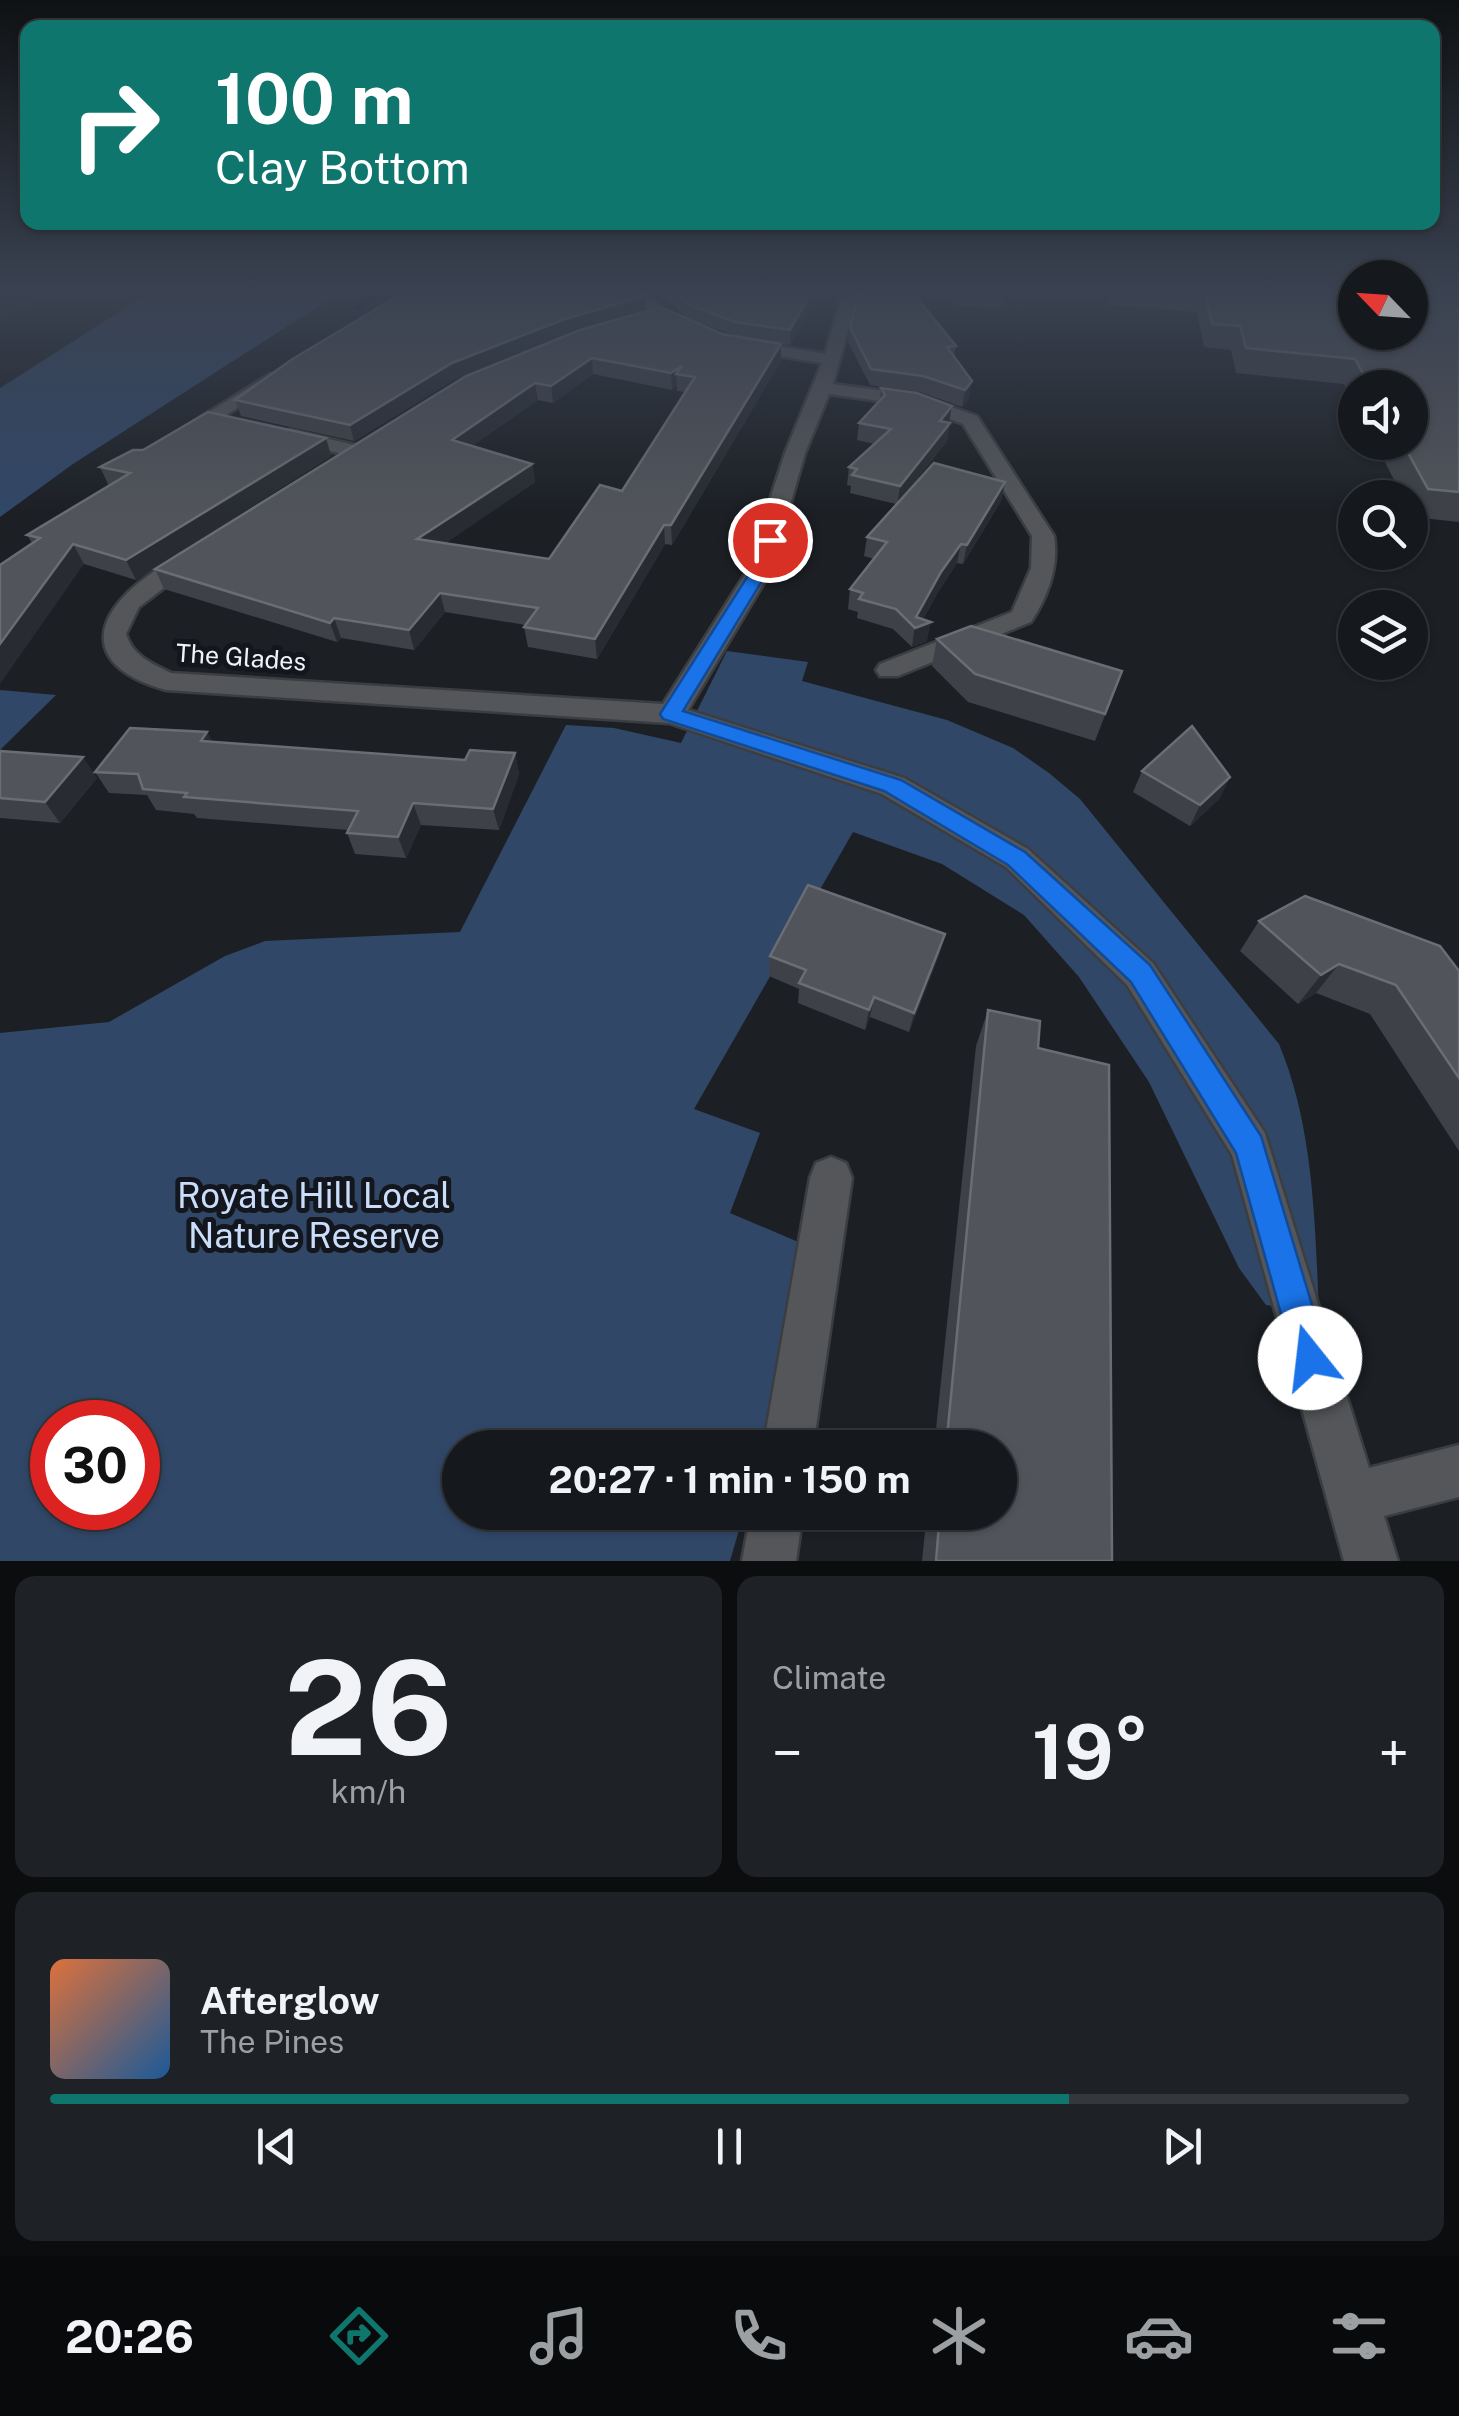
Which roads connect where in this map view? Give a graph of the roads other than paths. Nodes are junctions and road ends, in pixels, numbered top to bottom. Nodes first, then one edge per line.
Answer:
1 (291, 366) edge
2 (830, 366) edge
3 (824, 388) junction
4 (209, 418) junction
5 (168, 445) edge
6 (324, 472) edge
7 (212, 544) edge
8 (889, 670) dead end
9 (670, 714) junction
10 (831, 1178) dead end
11 (791, 1430) edge
12 (1459, 1471) edge
13 (1350, 1499) junction
14 (774, 1530) edge
15 (769, 1561) edge
16 (1371, 1561) edge

1 - 4 street
2 - 3 street
3 - 8 street
3 - 9 street
4 - 5 street
4 - 6 street
7 - 9 street, The Glades
9 - 13 street, The Glades
10 - 11 street
12 - 13 street
13 - 16 street, The Glades
14 - 15 street

